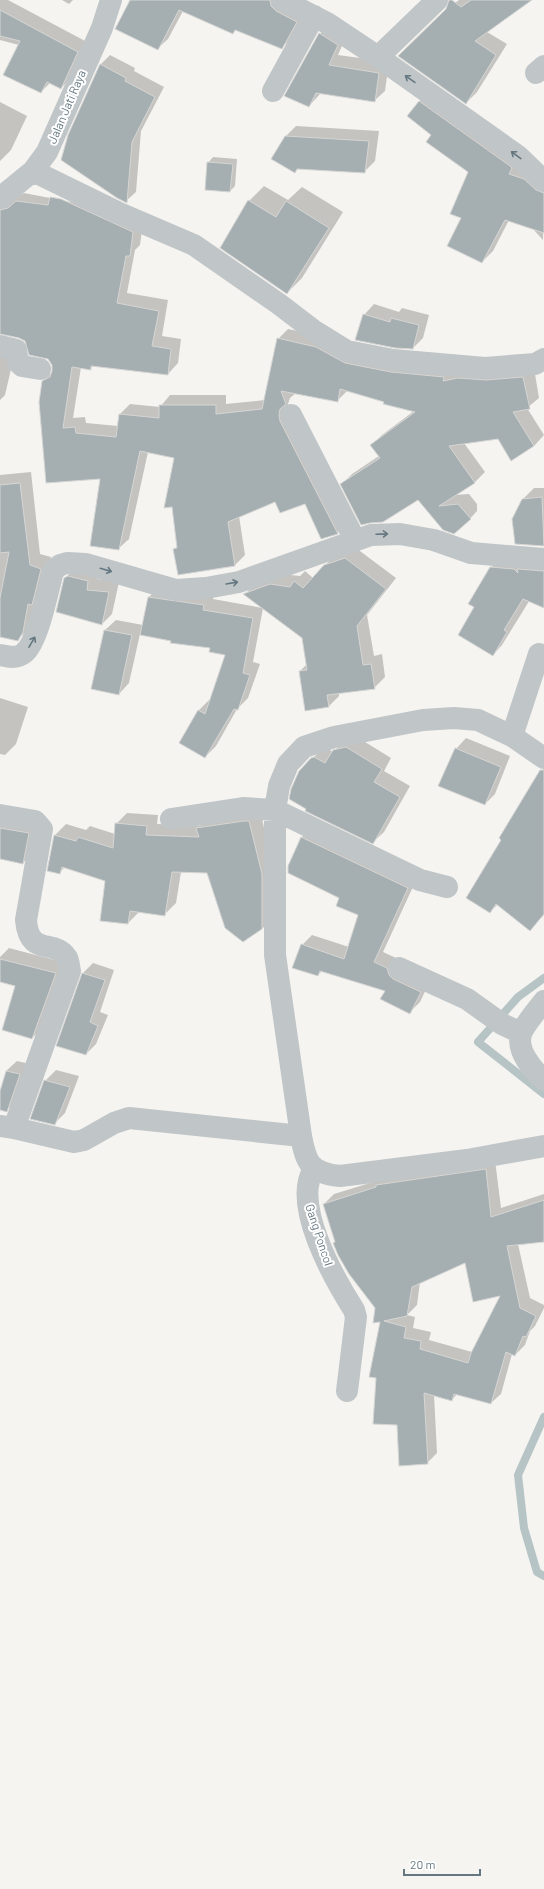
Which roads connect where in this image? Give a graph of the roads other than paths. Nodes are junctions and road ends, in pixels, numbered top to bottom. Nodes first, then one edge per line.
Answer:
1 (111, 0) edge
2 (282, 0) edge
3 (432, 1) edge
4 (314, 16) junction
5 (378, 57) junction
6 (273, 91) dead end
7 (33, 171) junction
8 (541, 173) edge
9 (0, 198) edge
10 (0, 346) edge
11 (544, 359) edge
12 (40, 368) dead end
13 (291, 415) dead end
14 (355, 540) junction
15 (544, 559) edge
16 (539, 654) dead end
17 (0, 655) edge
18 (512, 736) junction
19 (544, 758) edge
20 (275, 810) junction
21 (0, 815) edge
22 (172, 819) dead end
23 (447, 887) dead end
24 (399, 968) dead end
25 (544, 1000) edge
26 (512, 1029) junction
27 (544, 1080) edge
28 (7, 1127) edge
29 (301, 1136) junction
30 (544, 1146) edge
31 (314, 1169) junction
32 (347, 1391) dead end

1 - 7 street, Jalan Jati Raya
2 - 4 street
3 - 5 street
4 - 5 street
4 - 6 street
8 -> 5 street
7 - 9 street, Jalan Jati Raya
7 - 11 street
10 - 12 street
13 - 14 street
14 -> 15 street
17 -> 14 street
16 - 18 street
18 - 19 street
18 - 20 street
20 - 22 street
20 - 23 street
20 - 29 street
21 - 28 street
24 - 26 street
25 - 26 street
26 - 27 street
28 - 29 street
29 - 31 street
30 - 31 street
31 - 32 street, Gang Poncol

